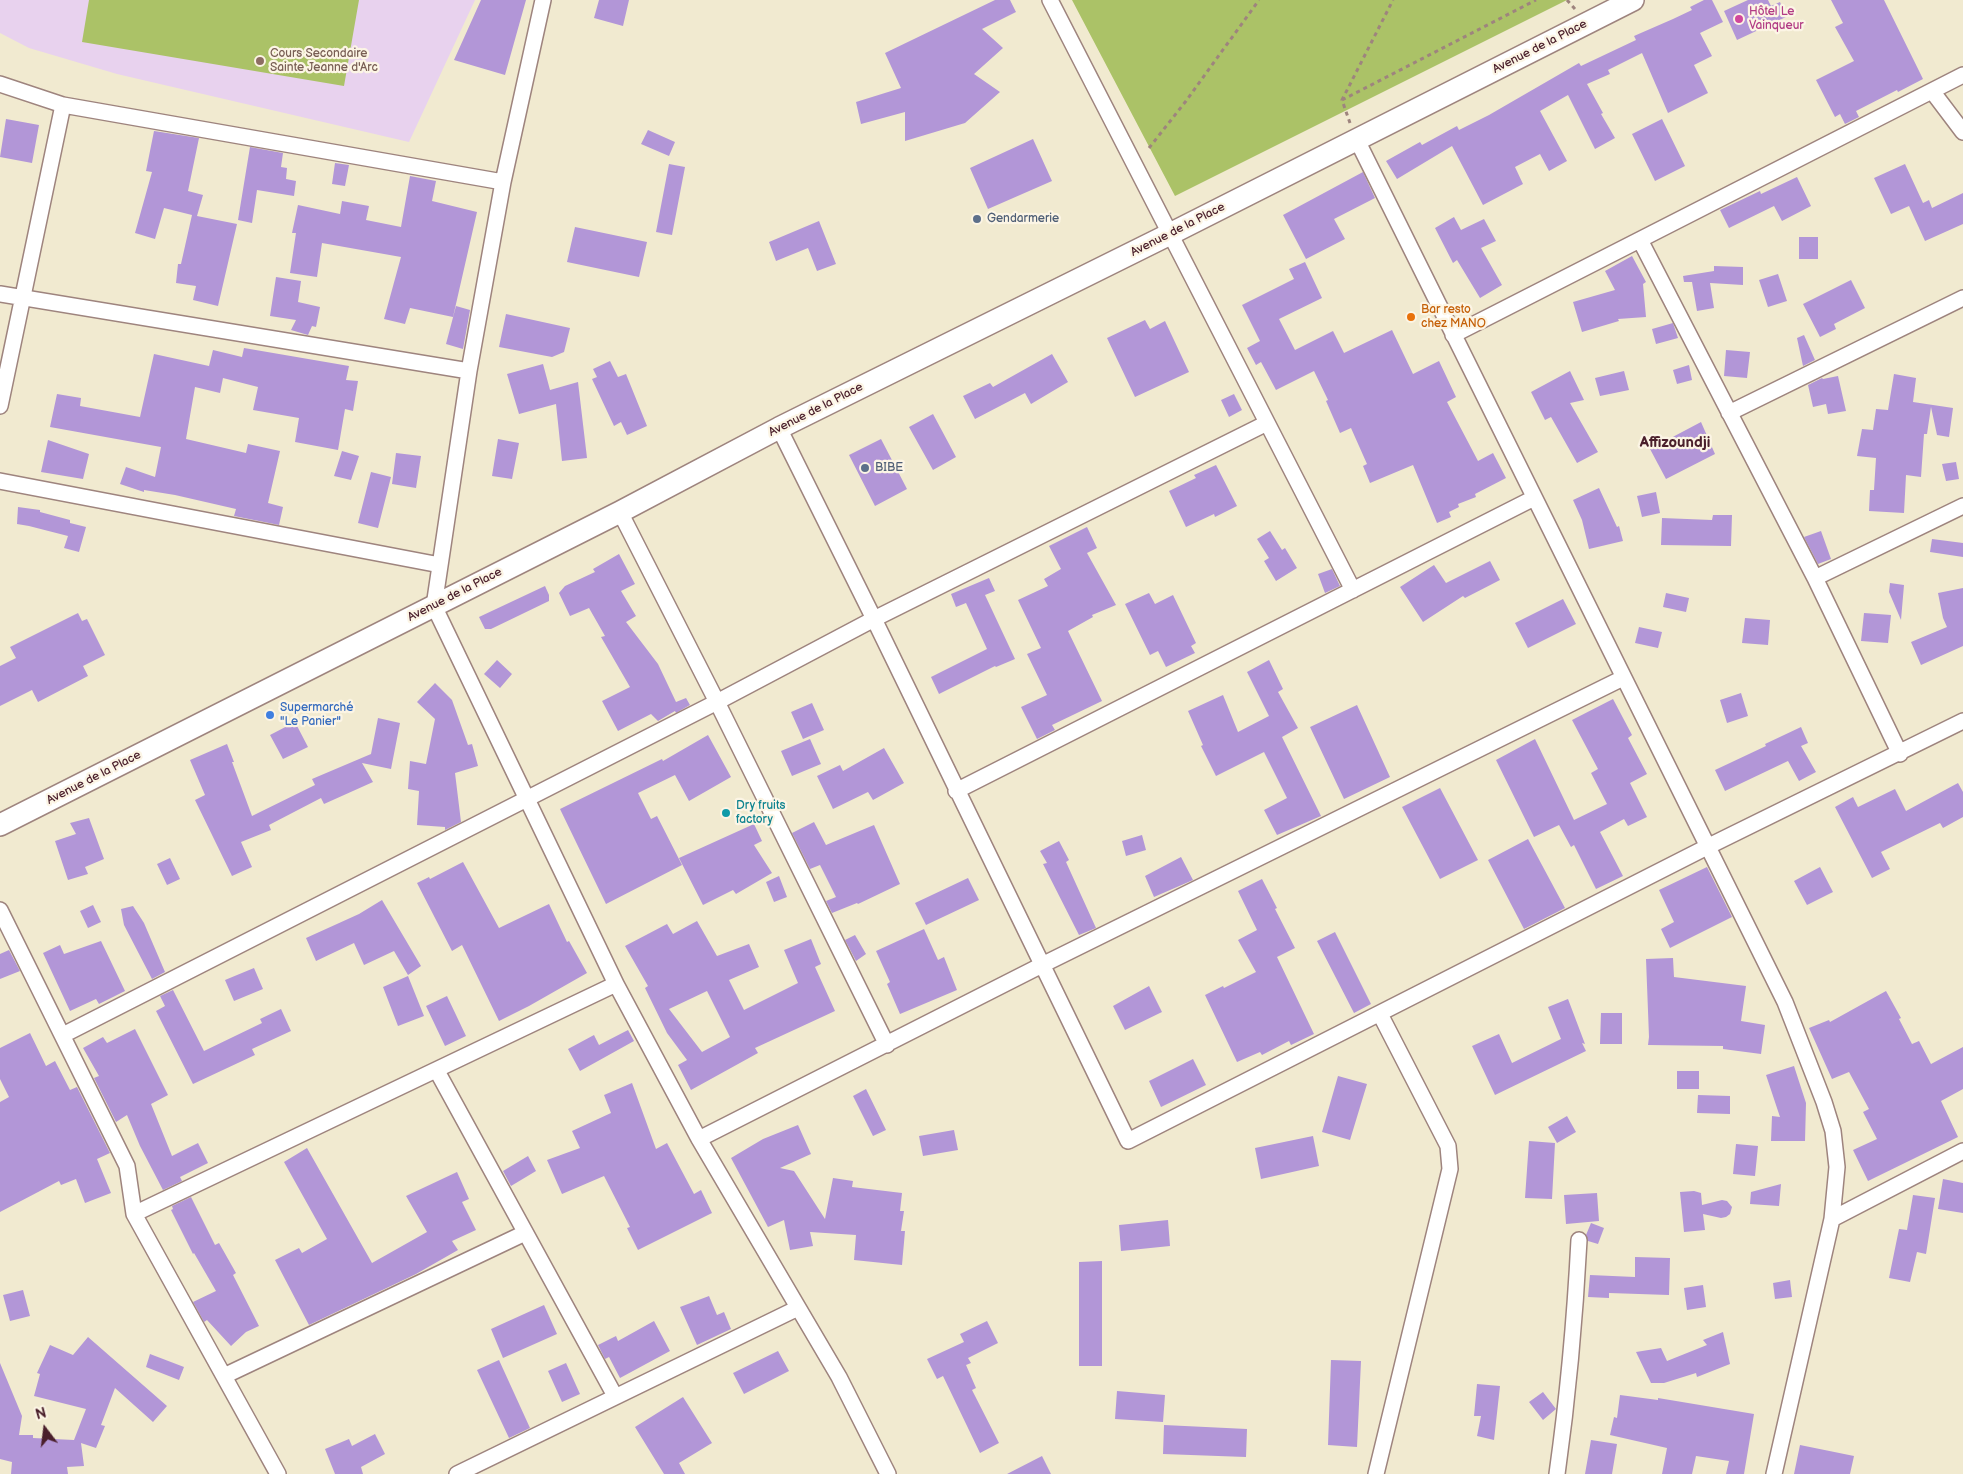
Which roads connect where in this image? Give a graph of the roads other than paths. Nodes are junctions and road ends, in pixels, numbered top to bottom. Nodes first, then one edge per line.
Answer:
1 (543, 0) edge
2 (1050, 0) edge
3 (1634, 0) edge
4 (1963, 75) edge
5 (0, 84) edge
6 (1932, 91) junction
7 (63, 105) junction
8 (1963, 132) edge
9 (1357, 140) junction
10 (503, 182) junction
11 (1170, 234) junction
12 (1640, 240) junction
13 (0, 294) edge
14 (23, 298) junction
15 (1963, 298) edge
16 (1453, 336) junction
17 (469, 371) junction
18 (0, 406) edge
19 (1730, 413) junction
20 (1267, 422) junction
21 (779, 428) junction
22 (0, 481) edge
23 (1534, 498) junction
24 (1963, 506) edge
25 (620, 512) junction
26 (440, 565) junction
27 (1815, 578) junction
28 (1353, 590) junction
29 (434, 606) junction
30 (874, 619) junction
31 (1623, 678) junction
32 (717, 702) junction
33 (1963, 721) edge
34 (1900, 754) junction
35 (956, 791) junction
36 (528, 799) junction
37 (0, 825) edge
38 (1708, 847) junction
39 (0, 910) edge
40 (1042, 965) junction
41 (616, 984) junction
42 (1380, 1014) junction
43 (63, 1035) junction
44 (887, 1045) junction
45 (438, 1071) junction
46 (699, 1139) junction
47 (1963, 1151) edge
48 (134, 1214) junction
49 (1832, 1219) junction
50 (525, 1233) junction
51 (1579, 1240) dead end
52 (798, 1308) junction
53 (224, 1376) junction
54 (615, 1396) junction
55 (278, 1474) edge
56 (457, 1474) edge
57 (888, 1474) edge
58 (1376, 1474) edge
59 (1557, 1474) edge
60 (1774, 1474) edge

1 - 10 street
2 - 11 street
3 - 9 street, Avenue de la Place
4 - 6 street
5 - 7 street
6 - 8 street
6 - 12 street
7 - 10 street
7 - 14 street
9 - 11 street, Avenue de la Place
9 - 16 street
10 - 17 street
11 - 20 street
11 - 21 street, Avenue de la Place
12 - 16 street
12 - 19 street
13 - 14 street
14 - 17 street
14 - 18 street
15 - 19 street
16 - 23 street
17 - 26 street
19 - 27 street
20 - 28 street
20 - 30 street
21 - 25 street, Avenue de la Place
21 - 30 street
22 - 26 street
23 - 28 street
23 - 31 street
24 - 27 street
25 - 29 street, Avenue de la Place
25 - 32 street
26 - 29 street
27 - 34 street
28 - 35 street
29 - 36 street
29 - 37 street, Avenue de la Place
30 - 32 street
30 - 35 street
31 - 38 street
31 - 40 street
32 - 36 street
32 - 44 street
33 - 34 street
34 - 38 street
35 - 40 street
36 - 41 street
36 - 43 street
38 - 42 street
38 - 49 street
39 - 43 street
40 - 42 street
40 - 44 street
41 - 45 street
41 - 46 street
42 - 58 street
43 - 48 street
44 - 46 street
45 - 48 street
45 - 50 street
46 - 52 street
47 - 49 street
48 - 53 street
49 - 60 street
50 - 53 street
50 - 54 street
51 - 59 street
52 - 54 street
52 - 57 street
53 - 55 street
54 - 56 street

